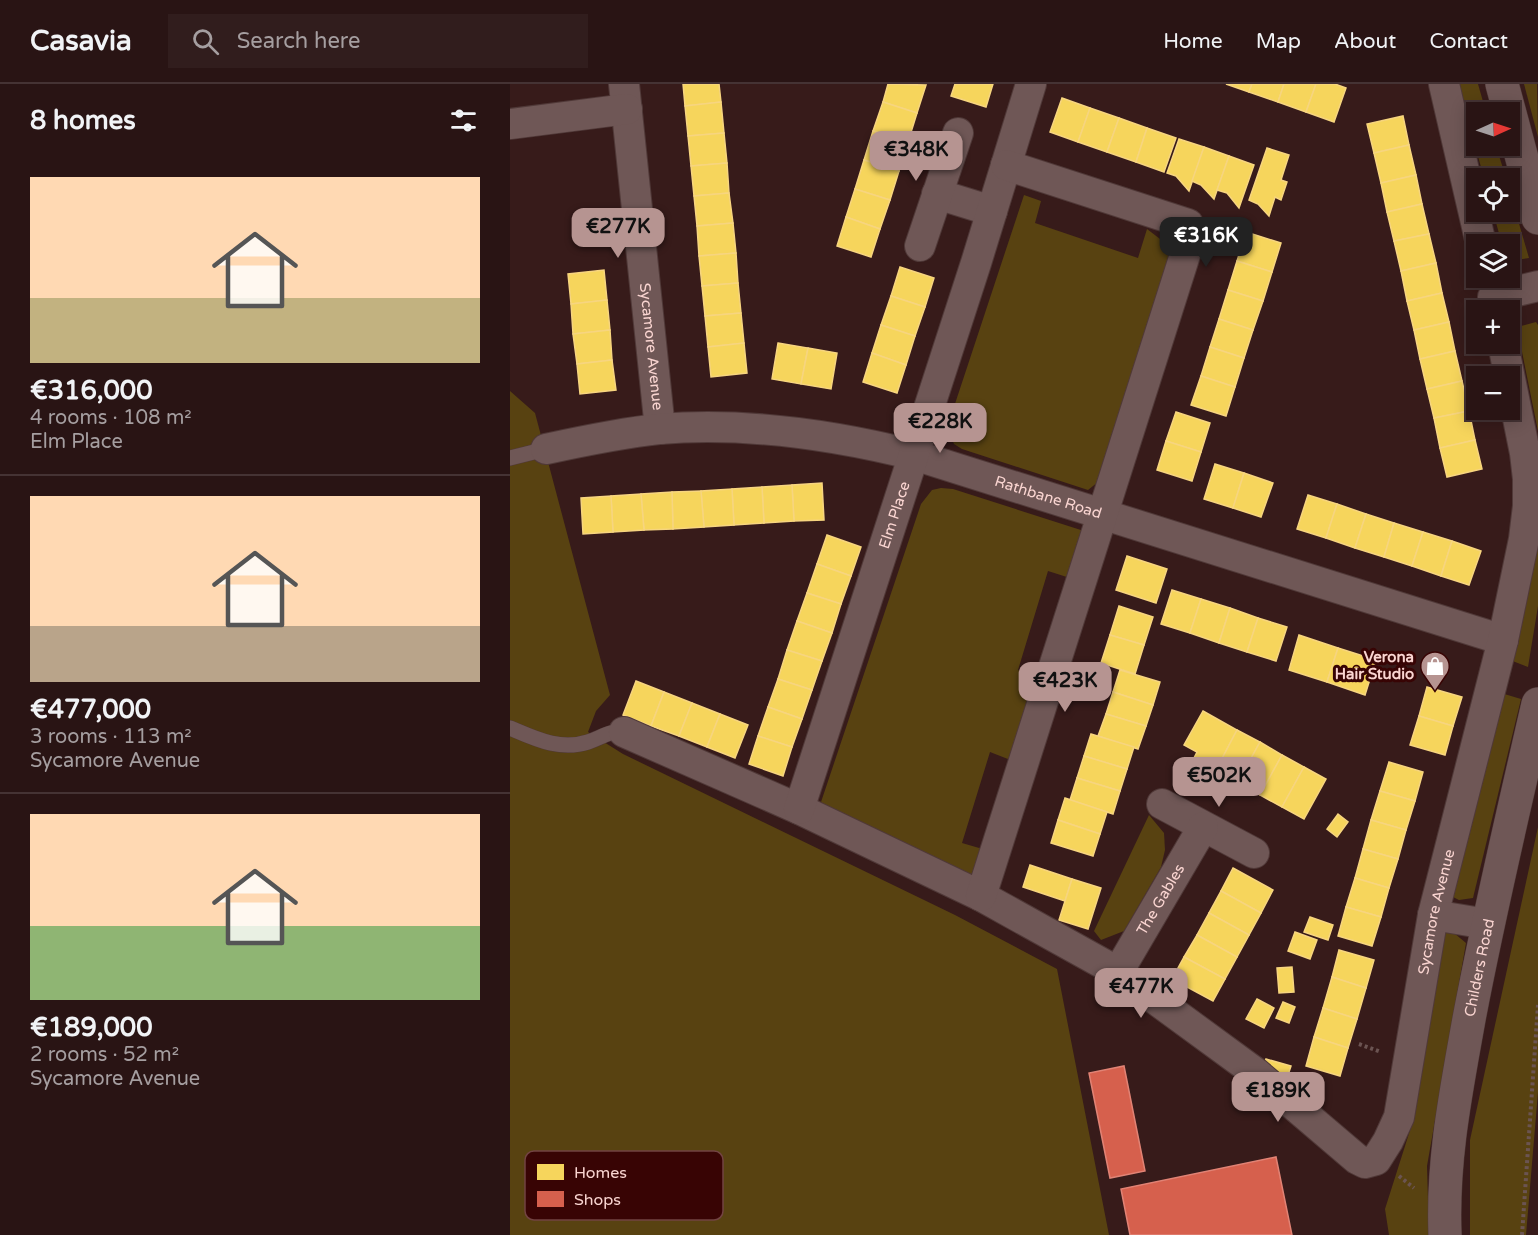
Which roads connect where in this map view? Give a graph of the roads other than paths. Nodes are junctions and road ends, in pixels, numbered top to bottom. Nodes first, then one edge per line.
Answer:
1 (1031, 84) edge
2 (1444, 84) edge
3 (1502, 84) edge
4 (625, 97) edge
5 (510, 124) edge
6 (958, 133) dead end
7 (1006, 165) junction
8 (938, 194) junction
9 (992, 211) junction
10 (1538, 218) edge
11 (1479, 234) edge
12 (920, 246) dead end
13 (1538, 286) edge
14 (1493, 295) edge
15 (1505, 354) edge
16 (660, 429) junction
17 (546, 449) joint
18 (914, 455) junction
19 (510, 458) edge
20 (1102, 515) junction
21 (1503, 640) junction
22 (1538, 704) edge
23 (510, 728) edge
24 (624, 732) joint
25 (1162, 804) dead end
26 (799, 808) junction
27 (1203, 827) junction
28 (1254, 853) dead end
29 (981, 896) junction
30 (1433, 915) junction
31 (1487, 924) junction
32 (1118, 972) junction
33 (1445, 1224) edge

1 - 7 street, Elm Place
2 - 11 street
3 - 10 main road
4 - 5 street
4 - 16 street, Sycamore Avenue
6 - 8 street
7 - 9 street, Elm Place
7 - 20 street
8 - 9 street
8 - 12 street
9 - 18 street, Elm Place
13 - 14 street
15 - 21 street, Sycamore Avenue
16 - 17 street, Rathbane Road
16 - 18 street, Rathbane Road
17 - 19 lane
18 - 20 street, Rathbane Road
18 - 26 street, Elm Place
20 - 21 street, Rathbane Road
20 - 29 street
21 - 30 street, Sycamore Avenue
22 - 31 main road, Childers Road
23 - 24 lane
24 - 26 street
25 - 27 street
26 - 29 street
27 - 28 street
27 - 32 street, The Gables
29 - 32 street
30 - 31 street
30 - 32 street, Sycamore Avenue
31 - 33 main road, Childers Road

